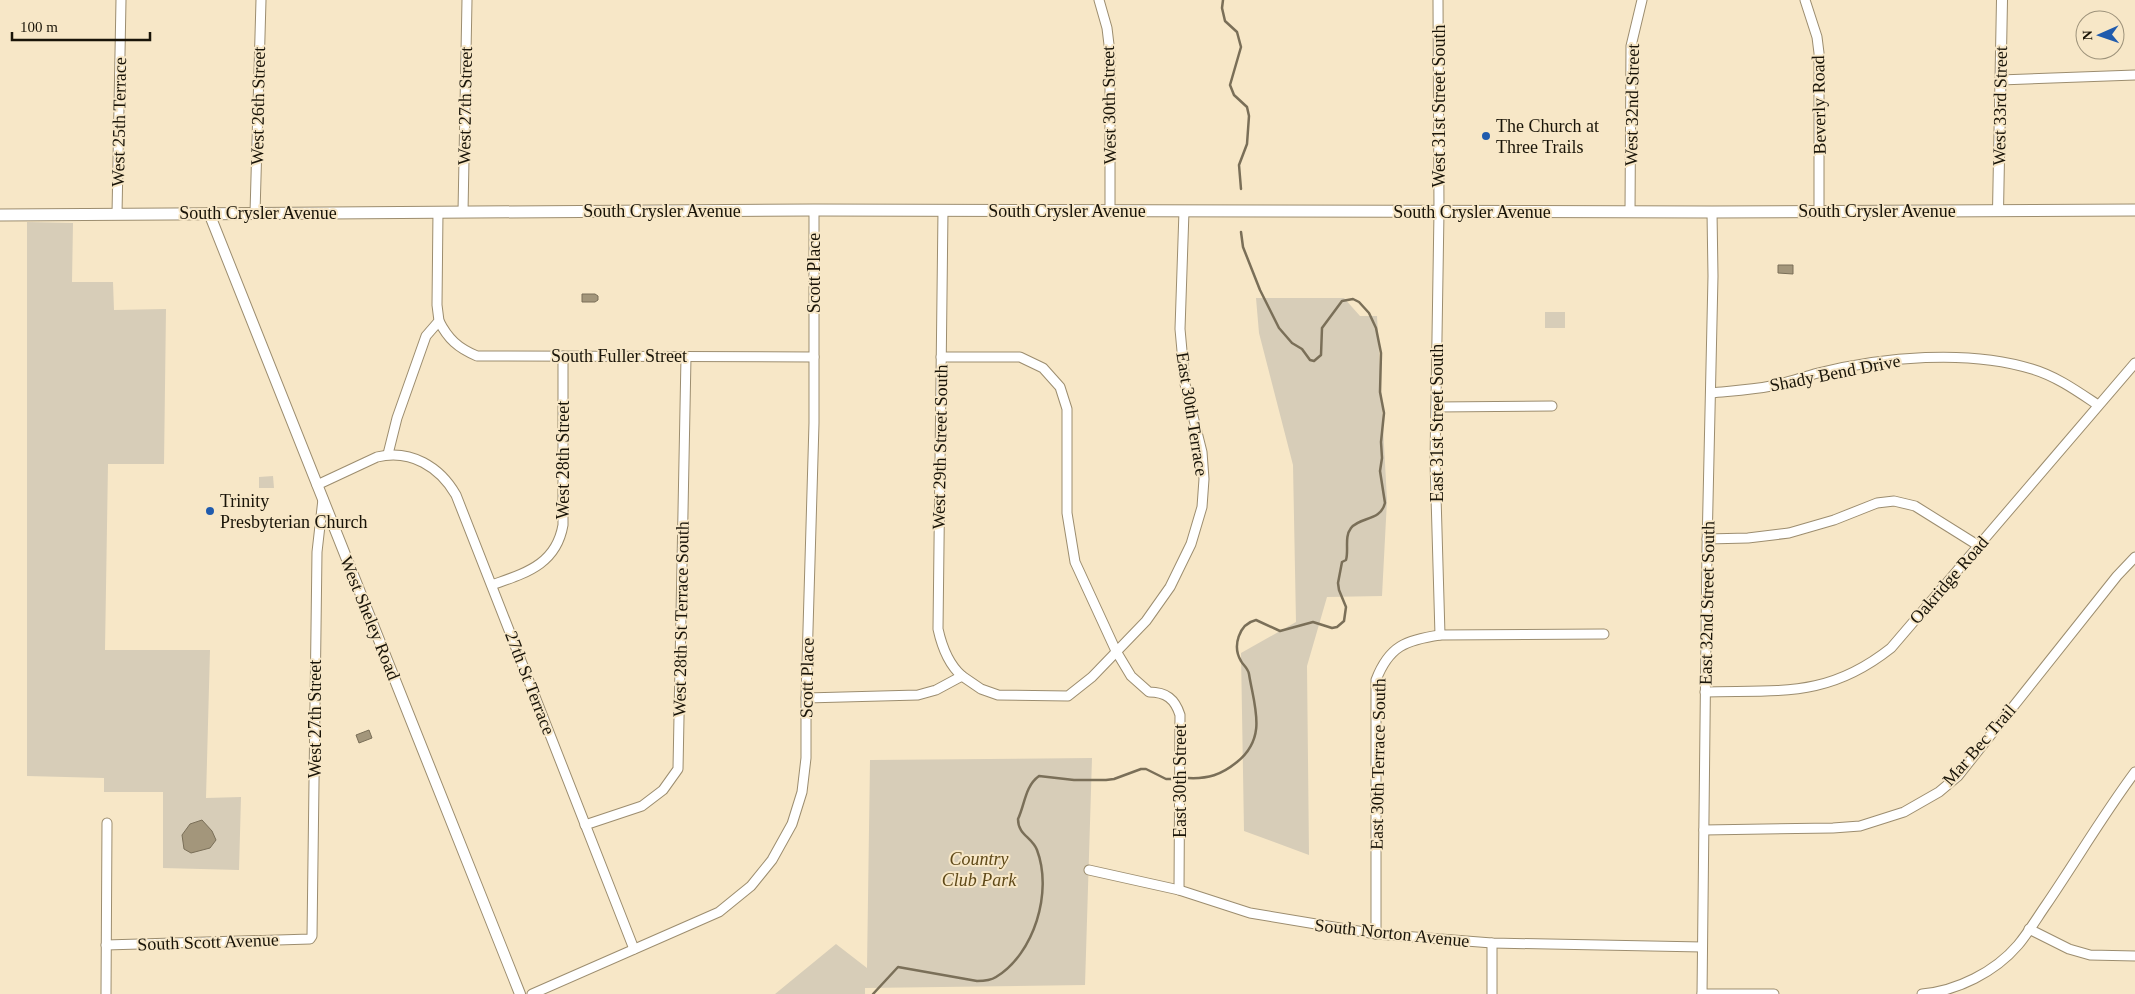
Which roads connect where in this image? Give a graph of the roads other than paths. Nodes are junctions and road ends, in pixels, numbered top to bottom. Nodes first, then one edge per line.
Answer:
1 (121, 0) edge
2 (261, 0) edge
3 (467, 0) edge
4 (1099, 0) edge
5 (1438, 0) edge
6 (1642, 0) edge
7 (1805, 0) edge
8 (2002, 0) edge
9 (2135, 75) edge
10 (2000, 80) junction
11 (814, 210) junction
12 (2135, 210) edge
13 (944, 211) junction
14 (1110, 211) junction
15 (1184, 211) junction
16 (1819, 211) junction
17 (1998, 211) junction
18 (438, 212) junction
19 (463, 212) junction
20 (1439, 212) junction
21 (1630, 212) junction
22 (1712, 212) junction
23 (209, 213) junction
24 (255, 213) junction
25 (0, 214) edge
26 (117, 214) junction
27 (439, 321) junction
28 (563, 356) junction
29 (686, 356) junction
30 (941, 356) junction
31 (814, 357) junction
32 (2135, 363) edge
33 (1711, 393) junction
34 (2098, 405) junction
35 (1552, 406) dead end
36 (1436, 407) junction
37 (388, 454) junction
38 (317, 485) junction
39 (323, 499) junction
40 (1707, 539) junction
41 (1978, 546) junction
42 (2135, 557) edge
43 (492, 585) junction
44 (1604, 634) dead end
45 (1440, 635) junction
46 (1116, 651) junction
47 (962, 676) junction
48 (1706, 692) junction
49 (1068, 696) joint
50 (806, 698) junction
51 (2135, 772) edge
52 (107, 824) dead end
53 (585, 826) junction
54 (1704, 830) junction
55 (1089, 870) dead end
56 (1179, 890) junction
57 (2029, 929) junction
58 (1376, 934) junction
59 (310, 939) joint
60 (1492, 943) junction
61 (106, 945) junction
62 (1702, 947) junction
63 (634, 949) junction
64 (2135, 956) edge
65 (106, 994) edge
66 (520, 994) edge
67 (532, 994) edge
68 (1492, 994) edge
69 (1702, 994) edge
70 (1774, 994) edge
71 (1922, 994) edge

1 - 26 street, West 25th Terrace
2 - 24 street, West 26th Street
3 - 19 street, West 27th Street
4 - 14 street, West 30th Street
5 - 20 street, West 31st Street South
6 - 21 street, West 32nd Street
7 - 16 street, Beverly Road
8 - 10 street, West 33rd Street
9 - 10 street
10 - 17 street, West 33rd Street
11 - 13 main road, South Crysler Avenue
11 - 19 main road, South Crysler Avenue
11 - 31 street, Scott Place
12 - 17 main road, South Crysler Avenue
13 - 14 main road, South Crysler Avenue
13 - 30 street, West 29th Street South
14 - 15 main road, South Crysler Avenue
15 - 20 main road, South Crysler Avenue
15 - 46 street, East 30th Terrace
16 - 17 main road, South Crysler Avenue
16 - 22 main road, South Crysler Avenue
18 - 19 main road, South Crysler Avenue
18 - 24 main road, South Crysler Avenue
18 - 27 street
20 - 21 main road, South Crysler Avenue
20 - 36 street, East 31st Street South
21 - 22 main road, South Crysler Avenue
22 - 33 street, East 32nd Street South
23 - 24 main road, South Crysler Avenue
23 - 26 main road, South Crysler Avenue
23 - 38 street, West Sheley Road
25 - 26 main road, South Crysler Avenue
27 - 28 street, South Fuller Street
27 - 37 street
28 - 29 street, South Fuller Street
28 - 43 street, West 28th Street
29 - 31 street, South Fuller Street
29 - 53 street, West 28th St Terrace South
30 - 46 street
30 - 47 street, West 29th Street South
31 - 50 street, Scott Place
32 - 34 street, Oakridge Road
33 - 34 street, Shady Bend Drive
33 - 40 street, East 32nd Street South
34 - 41 street, Oakridge Road
35 - 36 street
36 - 45 street, East 31st Street South
37 - 38 street
37 - 43 street, 27th St Terrace
38 - 39 street, West Sheley Road
39 - 59 street, West 27th Street
39 - 66 street, West Sheley Road
40 - 41 street
40 - 48 street, East 32nd Street South
41 - 48 street, Oakridge Road
42 - 54 street, Mar Bec Trail
43 - 53 street, 27th St Terrace
44 - 45 street, East 30th Terrace South
45 - 58 street, East 30th Terrace South
46 - 49 street, East 30th Terrace
46 - 56 street, East 30th Street
47 - 49 street, West 29th Street South
47 - 50 street
48 - 54 street, East 32nd Street South
50 - 63 street, Scott Place
51 - 57 street
52 - 61 street
53 - 63 street, 27th St Terrace
54 - 62 street, East 32nd Street South
55 - 56 street, South Norton Avenue
56 - 58 street, South Norton Avenue
57 - 64 street
57 - 71 street
58 - 60 street, South Norton Avenue
59 - 61 street, South Scott Avenue
60 - 62 street, South Norton Avenue
60 - 68 street
61 - 65 street
62 - 69 street, East 32nd Street South
63 - 67 street, Scott Place
69 - 70 street

